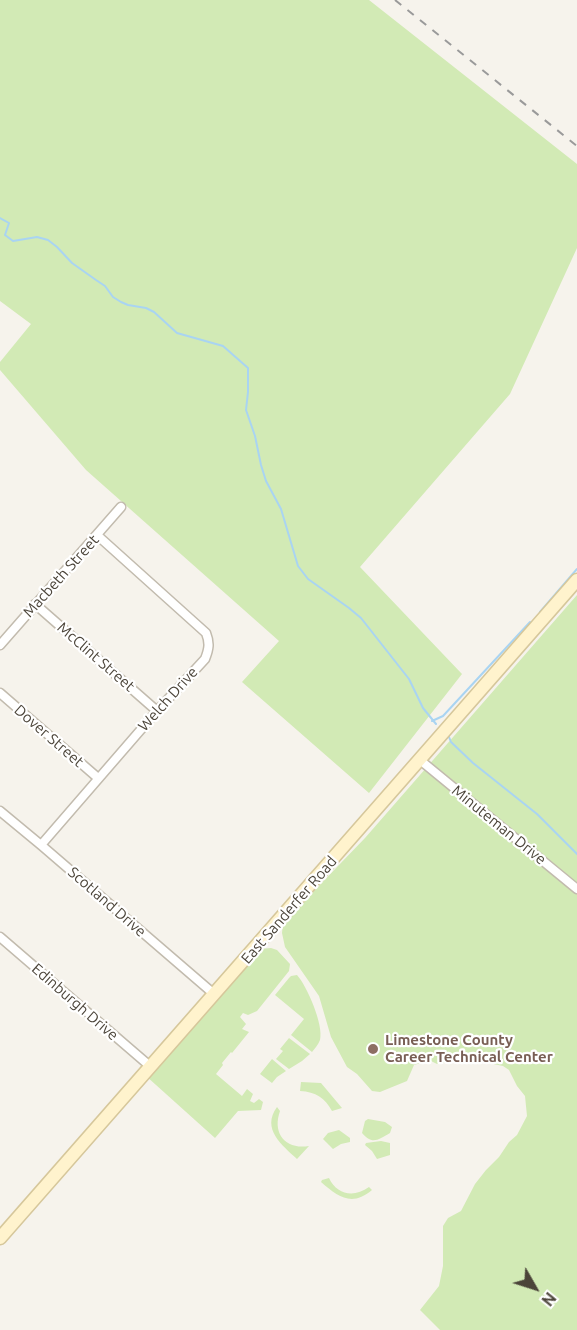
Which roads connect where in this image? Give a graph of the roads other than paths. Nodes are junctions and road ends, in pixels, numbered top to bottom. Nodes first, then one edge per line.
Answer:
1 (121, 507) dead end
2 (97, 535) junction
3 (577, 580) edge
4 (35, 604) junction
5 (0, 645) edge
6 (0, 693) edge
7 (157, 711) junction
8 (420, 760) junction
9 (98, 778) junction
10 (0, 811) edge
11 (41, 845) junction
12 (577, 889) edge
13 (0, 937) edge
14 (214, 994) junction
15 (151, 1066) junction
16 (0, 1238) edge

1 - 2 street, Macbeth Street
2 - 4 street, Macbeth Street
2 - 7 street, Welch Drive
3 - 8 street, East Sanderfer Road
4 - 5 street, Macbeth Street
4 - 7 street, McClint Street
6 - 9 street, Dover Street
7 - 9 street, Welch Drive
8 - 12 street, Minuteman Drive
8 - 14 street, East Sanderfer Road
9 - 11 street, Welch Drive
10 - 11 street, Scotland Drive
11 - 14 street, Scotland Drive
13 - 15 street, Edinburgh Drive
14 - 15 street, East Sanderfer Road
15 - 16 street, East Sanderfer Road

